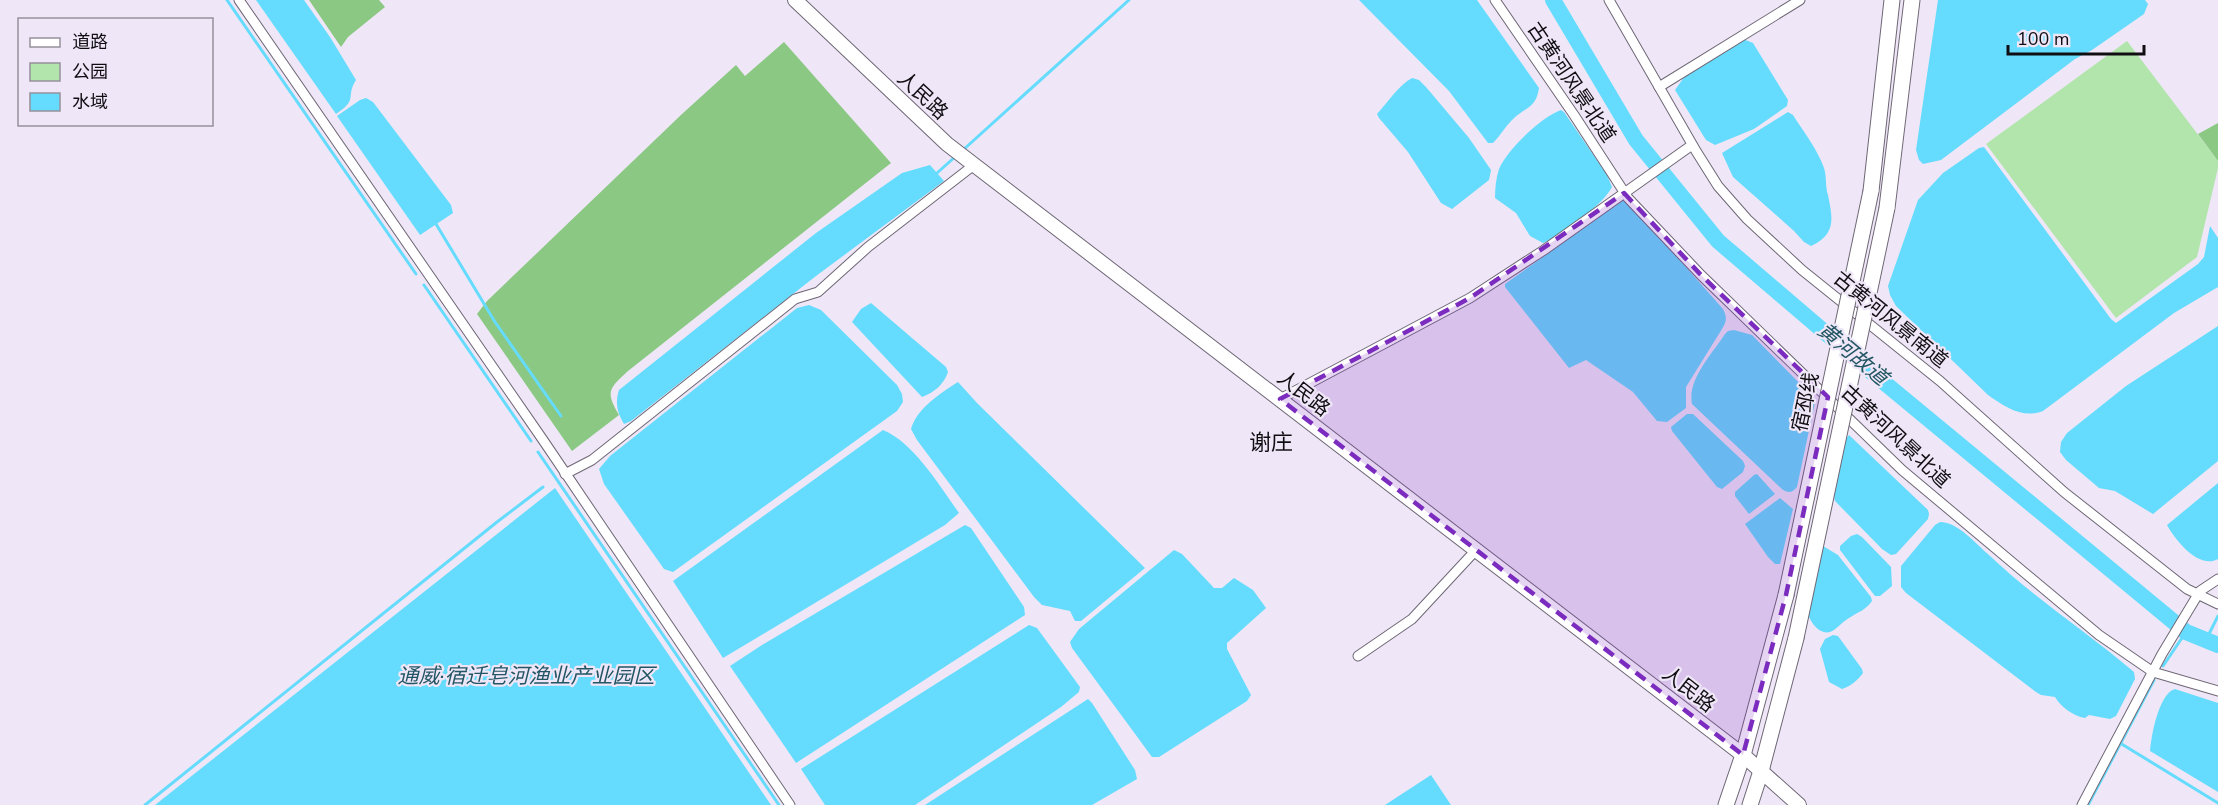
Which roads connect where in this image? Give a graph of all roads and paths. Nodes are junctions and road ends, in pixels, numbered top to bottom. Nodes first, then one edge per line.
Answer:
1 (239, 0) edge
2 (795, 0) edge
3 (1495, 0) edge
4 (1609, 0) edge
5 (1800, 0) edge
6 (1892, 0) edge
7 (1912, 0) edge
8 (1659, 87) junction
9 (1689, 147) junction
10 (974, 165) junction
11 (1628, 190) junction
12 (1280, 399) junction
13 (565, 474) junction
14 (1476, 550) junction
15 (2218, 579) edge
16 (2196, 599) junction
17 (2218, 604) edge
18 (1358, 656) dead end
19 (2153, 672) junction
20 (2218, 692) edge
21 (1743, 755) junction
22 (1761, 771) junction
23 (790, 805) edge
24 (1725, 805) edge
25 (1750, 805) edge
26 (1799, 805) edge
27 (2082, 805) edge

1 - 13 street
2 - 10 street, 人民路
3 - 11 street, 古黄河风景北道
4 - 8 street, 古黄河风景南道
5 - 8 street
6 - 21 main road, 宿邳线, bridge
7 - 22 main road, 宿邳线, bridge
8 - 9 street, 古黄河风景南道
9 - 11 street
9 - 16 street, 古黄河风景南道
10 - 12 street, 人民路
10 - 13 street
11 - 12 street
11 - 19 street, 古黄河风景北道
12 - 14 street, 人民路
13 - 23 street
14 - 18 street
14 - 21 street, 人民路
15 - 16 street
16 - 17 street, 古黄河风景南道
16 - 19 street
19 - 20 street, 古黄河风景北道
19 - 27 street
21 - 22 street, 人民路
21 - 24 main road, 宿邳线
22 - 25 main road, 宿邳线
22 - 26 street, 人民路

